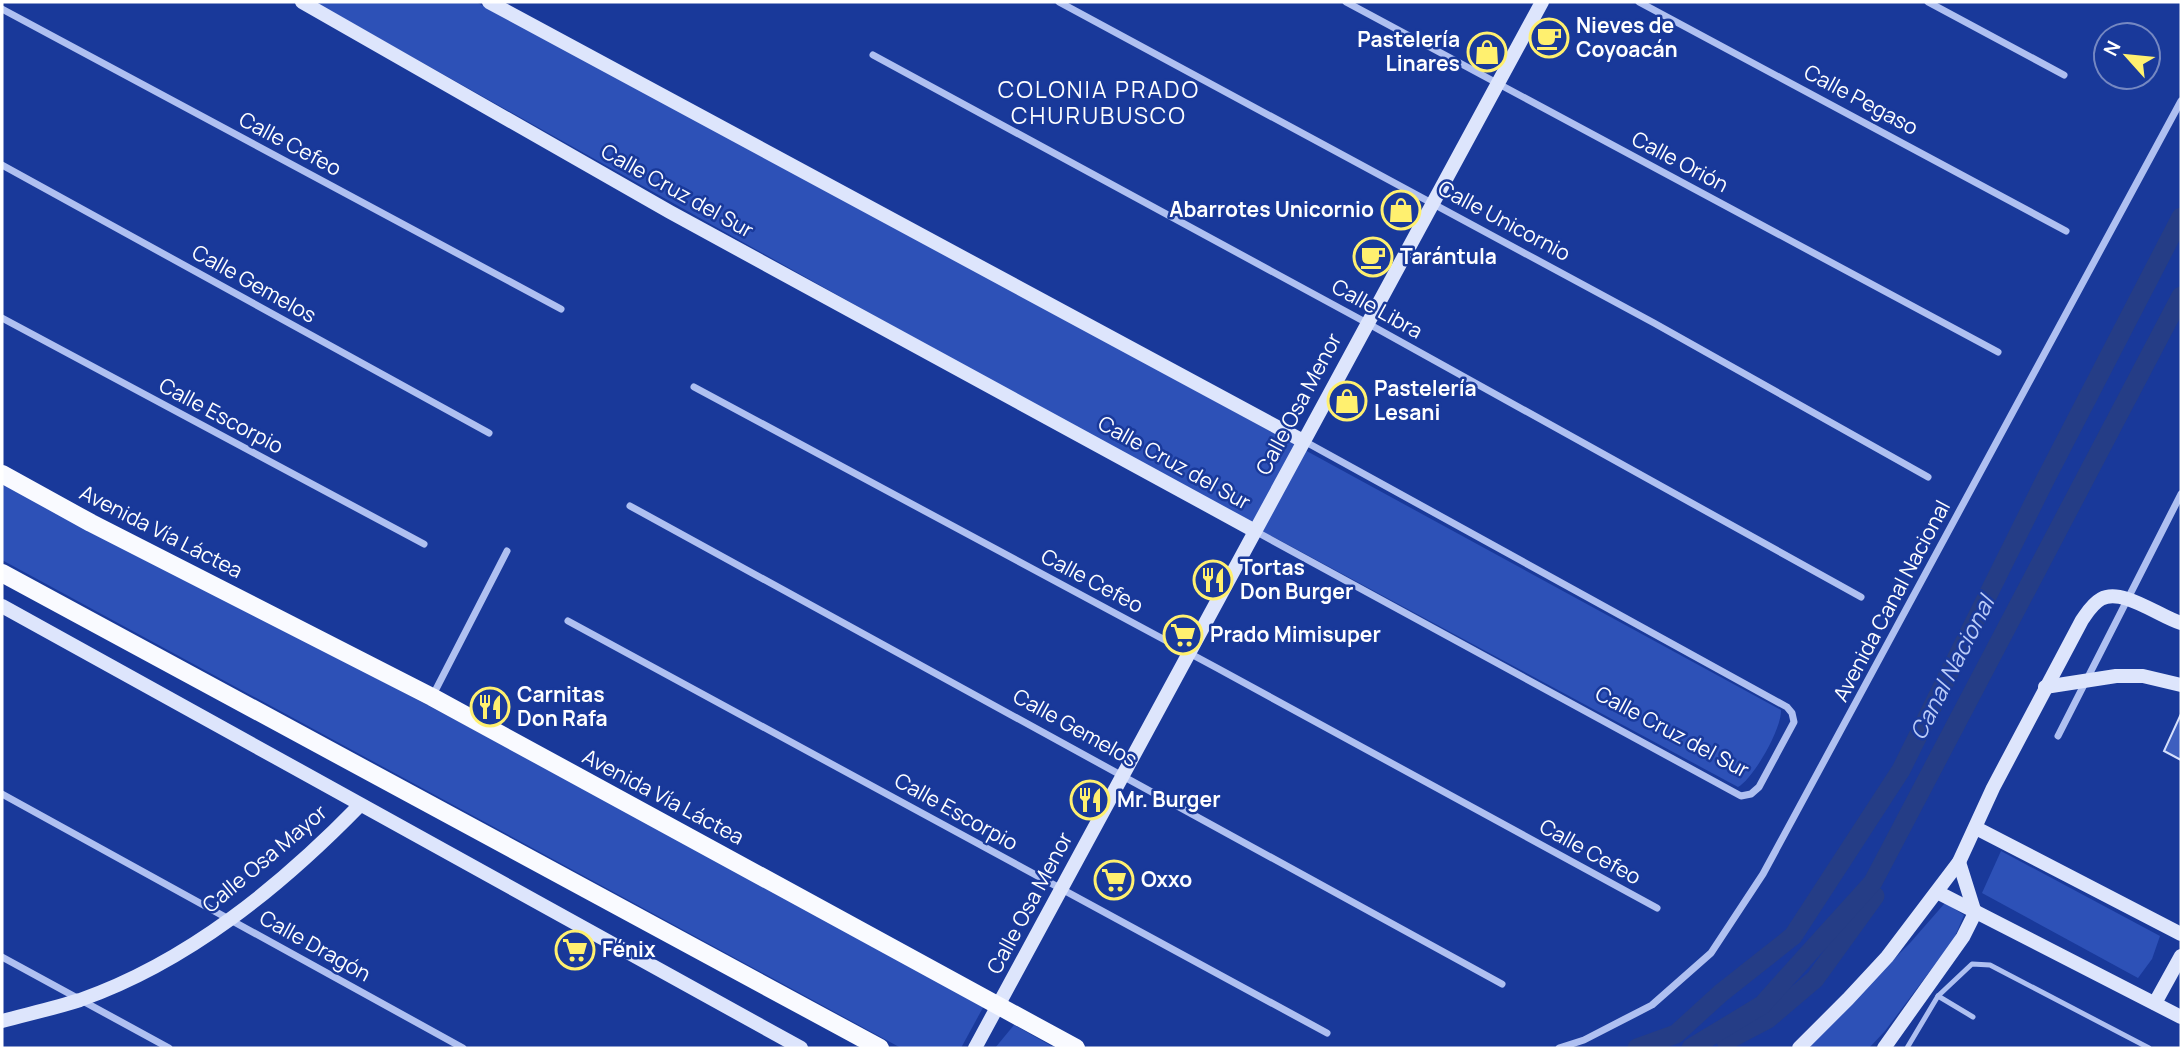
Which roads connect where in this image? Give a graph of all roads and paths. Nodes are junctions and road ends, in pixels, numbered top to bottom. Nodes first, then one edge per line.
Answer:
1 (302, 2) edge
2 (489, 2) edge
3 (1059, 2) edge
4 (1346, 2) edge
5 (1542, 2) edge
6 (1639, 2) edge
7 (1928, 2) edge
8 (2, 9) edge
9 (873, 55) dead end
10 (2064, 75) dead end
11 (1497, 84) junction
12 (2181, 101) edge
13 (2, 165) edge
14 (1432, 203) junction
15 (2066, 231) dead end
16 (561, 309) dead end
17 (2, 318) edge
18 (1367, 323) junction
19 (1998, 352) dead end
20 (694, 387) dead end
21 (489, 433) dead end
22 (1303, 441) junction
23 (2, 474) edge
24 (1928, 477) dead end
25 (2181, 494) edge
26 (631, 506) dead end
27 (1255, 531) junction
28 (424, 544) dead end
29 (507, 551) dead end
30 (2, 572) edge
31 (1861, 597) dead end
32 (2127, 598) junction
33 (2, 606) edge
34 (568, 621) dead end
35 (2181, 623) edge
36 (1189, 653) junction
37 (2087, 682) junction
38 (2181, 685) edge
39 (2045, 687) junction
40 (432, 697) junction
41 (2058, 736) dead end
42 (1123, 774) junction
43 (2, 794) edge
44 (360, 805) junction
45 (1976, 828) junction
46 (1959, 862) junction
47 (1061, 890) junction
48 (1937, 892) junction
49 (1657, 908) dead end
50 (1975, 913) junction
51 (231, 920) junction
52 (2181, 933) edge
53 (2181, 956) edge
54 (2, 957) edge
55 (1502, 984) dead end
56 (1938, 996) junction
57 (80, 1000) junction
58 (2155, 1003) junction
59 (999, 1005) junction
60 (1973, 1017) dead end
61 (2181, 1017) edge
62 (2, 1021) edge
63 (1327, 1033) dead end
64 (169, 1048) edge
65 (463, 1048) edge
66 (801, 1048) edge
67 (880, 1048) edge
68 (975, 1048) edge
69 (1076, 1048) edge
70 (1559, 1048) edge
71 (1799, 1048) edge
72 (1884, 1048) edge
73 (1907, 1048) edge
74 (2149, 1048) edge

1 - 27 street, Calle Cruz del Sur
2 - 22 street, Calle Cruz del Sur
3 - 14 street, Calle Unicornio
4 - 11 street, Calle Orión
5 - 11 street, Calle Osa Menor
6 - 15 street, Calle Pegaso
7 - 10 street
8 - 16 street, Calle Cefeo
9 - 18 street, Calle Libra
11 - 14 street, Calle Osa Menor
11 - 19 street, Calle Orión
12 - 70 street, Avenida Canal Nacional
13 - 21 street, Calle Gemelos
14 - 18 street, Calle Osa Menor
14 - 24 street, Calle Unicornio
17 - 28 street, Calle Escorpio
18 - 22 street, Calle Osa Menor
18 - 31 street, Calle Libra
20 - 36 street, Calle Cefeo
22 - 27 street, Calle Osa Menor
22 - 27 street, Calle Cruz del Sur
23 - 40 main road, Avenida Vía Láctea
25 - 32 street
26 - 42 street, Calle Gemelos
27 - 36 street, Calle Osa Menor
29 - 40 street
30 - 67 main road
32 - 35 street
32 - 37 street
32 - 39 street
33 - 44 street
34 - 47 street, Calle Escorpio
36 - 42 street, Calle Osa Menor
36 - 49 street, Calle Cefeo
37 - 38 street
37 - 39 street
37 - 41 street
39 - 45 street
40 - 59 main road, Avenida Vía Láctea
42 - 47 street, Calle Osa Menor
42 - 55 street, Calle Gemelos
43 - 51 street, Calle Dragón
44 - 51 street, Calle Osa Mayor
44 - 66 street
45 - 46 street
45 - 52 street
46 - 48 street
46 - 50 street
47 - 59 street, Calle Osa Menor
47 - 63 street, Calle Escorpio
48 - 50 street
48 - 71 street
50 - 58 street
50 - 72 street
51 - 57 street, Calle Osa Mayor
51 - 65 street, Calle Dragón
53 - 58 street
54 - 57 street
56 - 60 lane
56 - 73 lane
56 - 74 lane
57 - 62 street, Calle Osa Mayor
57 - 64 street
58 - 61 street
59 - 68 street, Calle Osa Menor
59 - 69 main road, Avenida Vía Láctea

